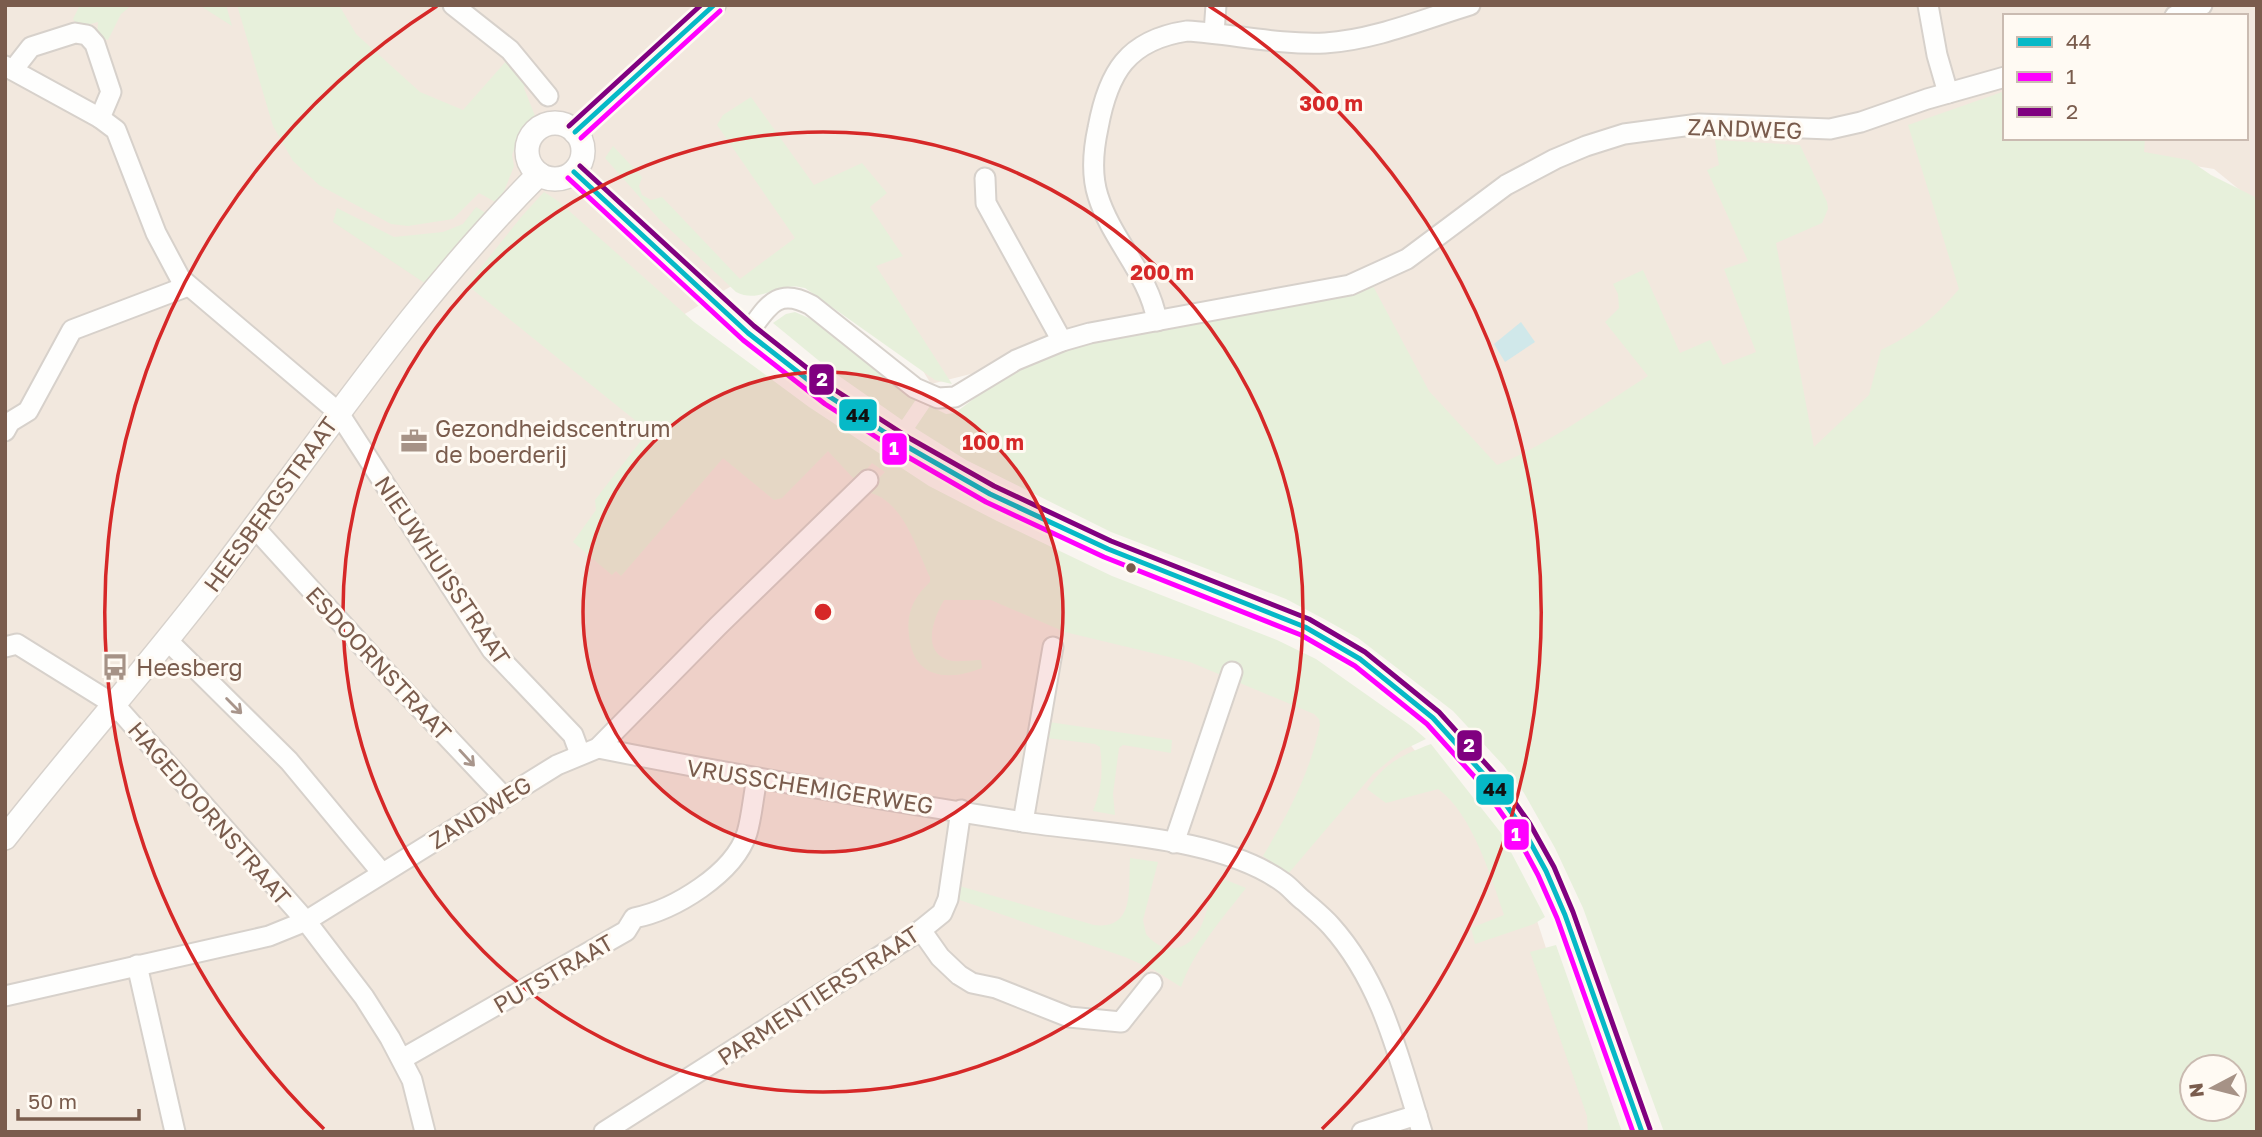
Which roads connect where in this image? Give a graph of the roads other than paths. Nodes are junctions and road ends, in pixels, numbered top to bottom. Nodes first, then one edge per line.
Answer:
1 (453, 5) edge
2 (715, 5) edge
3 (1216, 5) edge
4 (1471, 5) edge
5 (1928, 5) edge
6 (2202, 5) edge
7 (2180, 14) edge
8 (1214, 33) junction
9 (9, 68) edge
10 (2003, 78) edge
11 (1948, 93) junction
12 (548, 96) dead end
13 (100, 118) junction
14 (575, 132) junction
15 (574, 172) junction
16 (539, 174) junction
17 (985, 178) dead end
18 (188, 286) junction
19 (1157, 321) junction
20 (748, 333) junction
21 (1062, 341) junction
22 (338, 412) junction
23 (5, 431) edge
24 (868, 480) dead end
25 (254, 527) junction
26 (169, 641) junction
27 (5, 647) edge
28 (1053, 647) dead end
29 (1232, 672) dead end
30 (115, 705) junction
31 (589, 751) junction
32 (757, 779) junction
33 (504, 797) junction
34 (961, 810) junction
35 (1023, 822) junction
36 (5, 838) edge
37 (1174, 843) junction
38 (382, 873) junction
39 (306, 921) junction
40 (921, 930) junction
41 (137, 965) junction
42 (1152, 983) dead end
43 (5, 996) edge
44 (402, 1059) junction
45 (1419, 1124) edge
46 (175, 1132) edge
47 (425, 1132) edge
48 (604, 1132) edge
49 (1362, 1132) edge
50 (1642, 1132) edge

1 - 12 street
2 - 14 street
3 - 8 street
4 - 8 street
5 - 11 street
6 - 7 street
8 - 19 street
9 - 13 street, NIEUWHUISSTRAAT
9 - 13 street
10 - 11 street, ZANDWEG
11 - 19 street, ZANDWEG
13 - 18 street, NIEUWHUISSTRAAT
14 - 15 street
14 - 16 street
15 - 16 street
15 - 20 street
16 - 22 street, HEESBERGSTRAAT
17 - 21 street
18 - 22 street, NIEUWHUISSTRAAT
18 - 23 street
19 - 21 street, ZANDWEG
20 - 21 street, ZANDWEG
20 - 50 street
22 - 25 street, HEESBERGSTRAAT
22 - 31 street, NIEUWHUISSTRAAT
24 - 31 street, ZANDWEG
25 - 26 street, HEESBERGSTRAAT
25 -> 33 street, ESDOORNSTRAAT
26 - 30 street, HEESBERGSTRAAT
26 -> 38 street
27 - 30 street, HAGEDOORNSTRAAT
28 - 35 street
29 - 37 street
30 - 36 street, HEESBERGSTRAAT
30 - 39 street, HAGEDOORNSTRAAT
31 - 32 street, VRUSSCHEMIGERWEG
31 - 33 street, ZANDWEG
32 - 34 street, VRUSSCHEMIGERWEG
32 - 44 street, PUTSTRAAT
33 - 38 street, ZANDWEG
34 - 35 street, VRUSSCHEMIGERWEG
34 - 40 street, PARMENTIERSTRAAT
35 - 37 street, VRUSSCHEMIGERWEG
37 - 45 street, VRUSSCHEMIGERWEG
38 - 39 street, ZANDWEG
39 - 41 street, ZANDWEG
39 - 44 street, HAGEDOORNSTRAAT
40 - 42 street
40 - 48 street, PARMENTIERSTRAAT
41 - 43 street, ZANDWEG
41 - 46 street
44 - 47 street, HAGEDOORNSTRAAT
45 - 49 street

